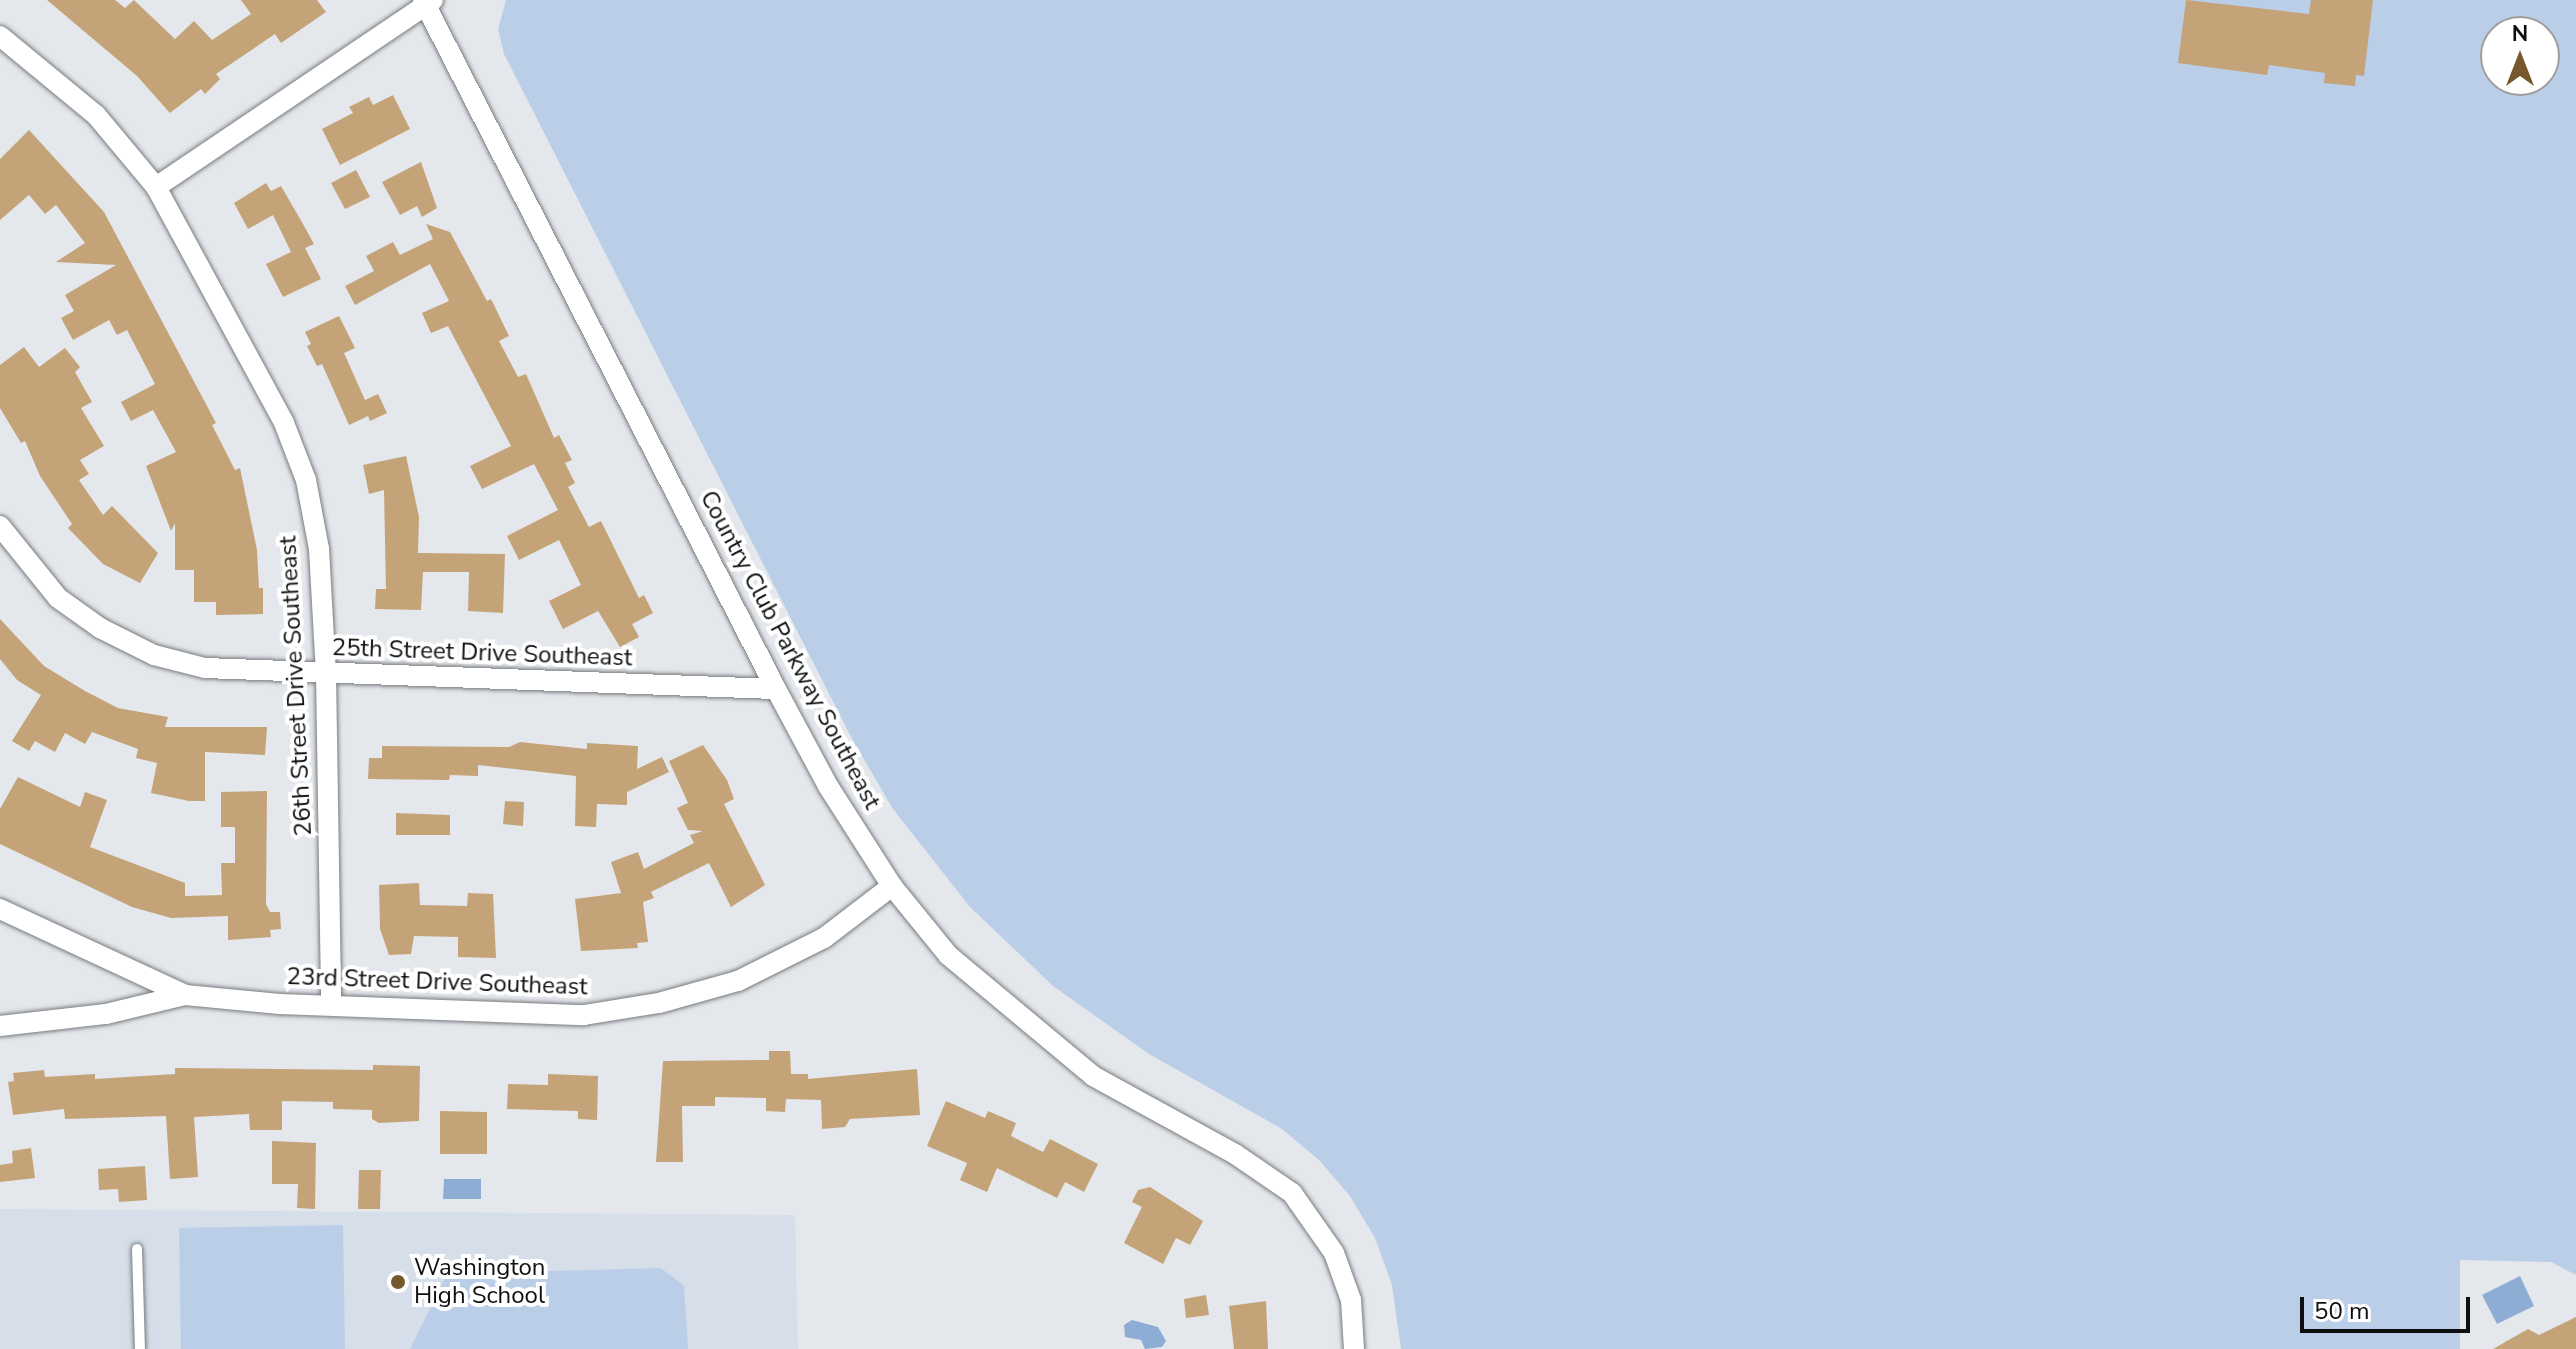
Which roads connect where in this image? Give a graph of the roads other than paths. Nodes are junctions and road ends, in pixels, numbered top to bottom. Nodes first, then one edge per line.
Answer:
1 (427, 1) edge
2 (0, 36) edge
3 (156, 187) junction
4 (0, 526) edge
5 (326, 674) junction
6 (776, 689) junction
7 (892, 886) junction
8 (0, 909) edge
9 (185, 995) junction
10 (331, 1005) junction
11 (0, 1026) edge
12 (137, 1249) dead end
13 (140, 1349) edge
14 (1354, 1349) edge

1 - 3 street
1 - 6 street, Country Club Parkway Southeast
2 - 3 street, 26th Street Drive Southeast
3 - 5 street, 26th Street Drive Southeast
4 - 5 street, 25th Street Drive Southeast
5 - 6 street, 25th Street Drive Southeast
5 - 10 street, 26th Street Drive Southeast
6 - 7 street, Country Club Parkway Southeast
7 - 10 street, 23rd Street Drive Southeast
7 - 14 street, Country Club Parkway Southeast
8 - 9 street
9 - 10 street, 23rd Street Drive Southeast
9 - 11 street, 23rd Street Drive Southeast
12 - 13 lane

